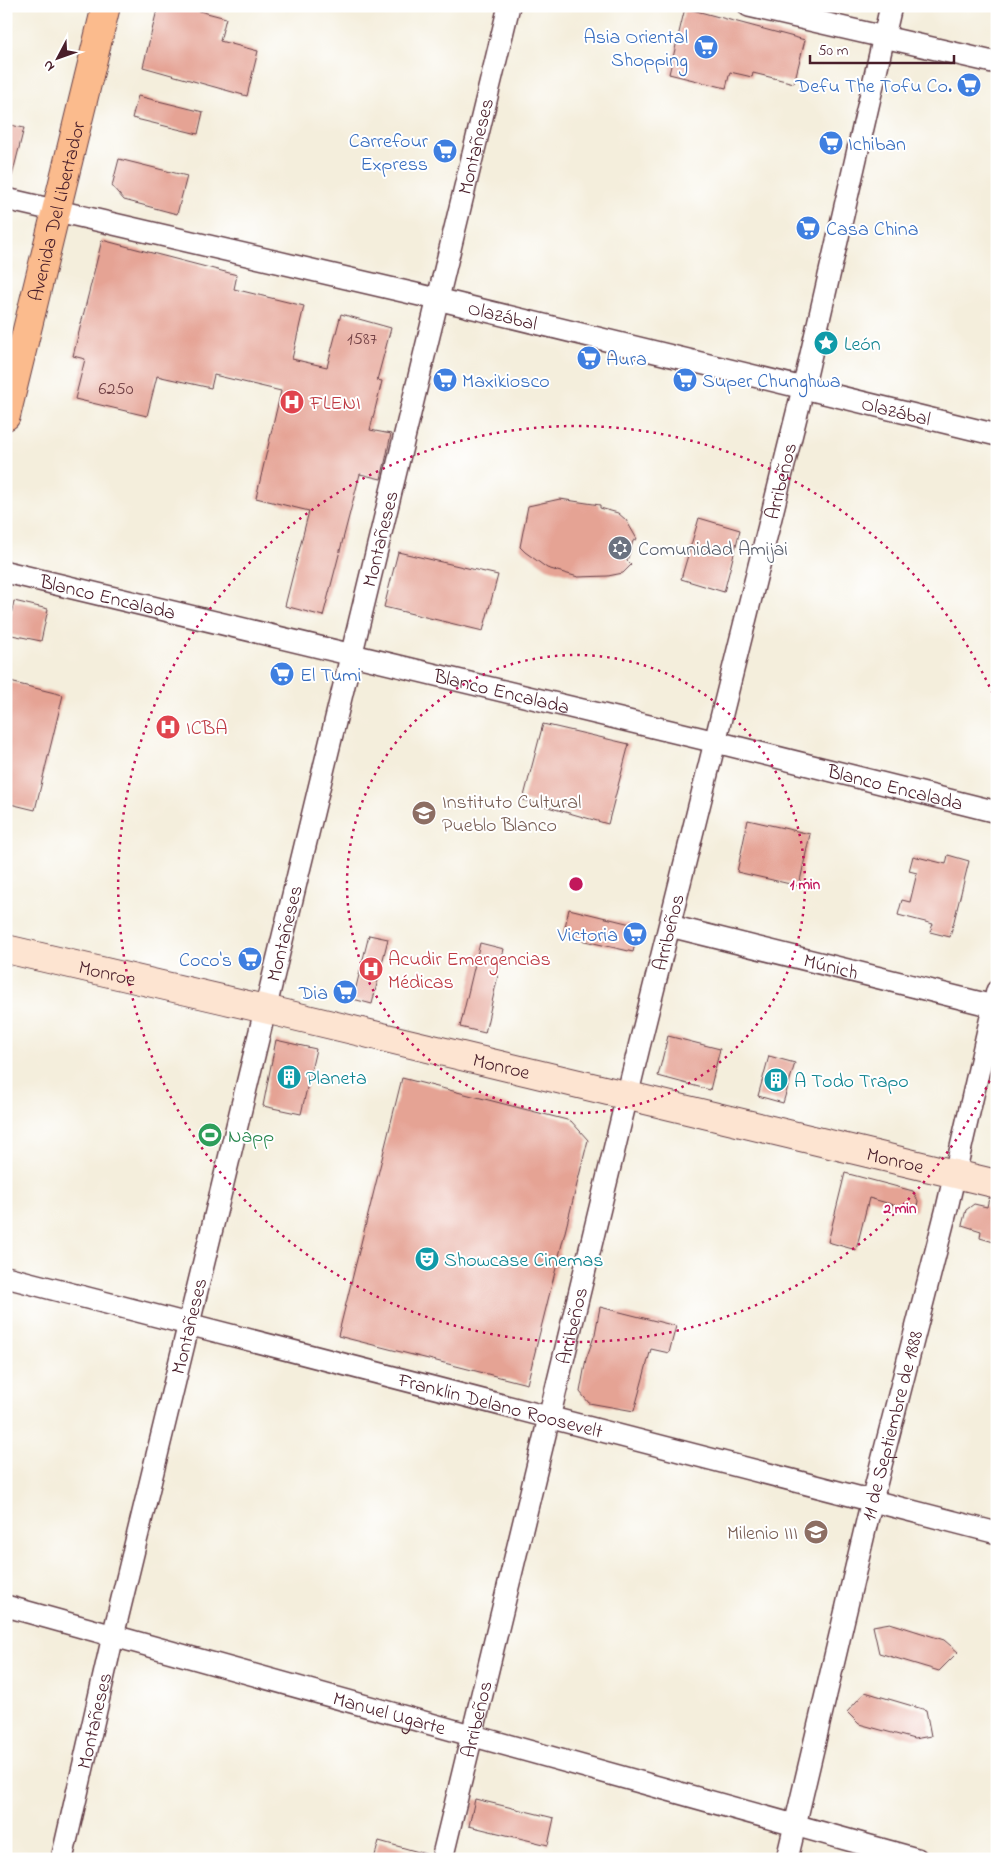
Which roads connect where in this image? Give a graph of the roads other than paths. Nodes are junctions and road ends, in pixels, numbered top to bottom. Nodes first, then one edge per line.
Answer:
1 (106, 6) edge
2 (509, 6) edge
3 (749, 6) edge
4 (891, 6) edge
5 (884, 37) junction
6 (997, 63) edge
7 (6, 199) edge
8 (56, 211) junction
9 (437, 299) junction
10 (802, 389) junction
11 (6, 416) edge
12 (997, 435) edge
13 (6, 572) edge
14 (351, 655) junction
15 (716, 742) junction
16 (997, 812) edge
17 (670, 926) junction
18 (6, 950) edge
19 (995, 999) edge
20 (266, 1009) junction
21 (627, 1097) junction
22 (953, 1174) junction
23 (997, 1184) edge
24 (6, 1277) edge
25 (190, 1323) junction
26 (549, 1417) junction
27 (872, 1500) junction
28 (997, 1533) edge
29 (6, 1606) edge
30 (113, 1636) junction
31 (472, 1736) junction
32 (795, 1826) junction
33 (62, 1859) edge
34 (442, 1859) edge
35 (787, 1859) edge
36 (917, 1859) edge

1 - 8 main road, Avenida Del Libertador
2 - 9 street, Montañeses
3 - 5 street
4 - 5 street, Arribeños
5 - 6 street
5 - 10 street, Arribeños
7 - 8 street, Olazábal
8 - 9 street, Olazábal
8 - 11 main road, Avenida Del Libertador
9 - 10 street, Olazábal
9 - 14 street, Montañeses
10 - 12 street, Olazábal
10 - 15 street, Arribeños
13 - 14 street, Blanco Encalada
14 - 15 street, Blanco Encalada
14 - 20 street, Montañeses
15 - 16 street, Blanco Encalada
15 - 17 street, Arribeños
17 - 19 street, Múnich
17 - 21 street, Arribeños
18 - 20 main road, Monroe
19 - 22 street, 11 de Septiembre de 1888
20 - 21 main road, Monroe
20 - 25 street, Montañeses
21 - 22 main road, Monroe
21 - 26 street, Arribeños
22 - 23 main road, Monroe
22 - 27 street, 11 de Septiembre de 1888
24 - 25 street, Franklin Delano Roosevelt
25 - 26 street, Franklin Delano Roosevelt
25 - 30 street, Montañeses
26 - 27 street, Franklin Delano Roosevelt
26 - 31 street, Arribeños
27 - 28 street, Franklin Delano Roosevelt
27 - 32 street, 11 de Septiembre de 1888
29 - 30 street, Manuel Ugarte
30 - 31 street, Manuel Ugarte
30 - 33 street, Montañeses
31 - 32 street, Manuel Ugarte
31 - 34 street, Arribeños
32 - 35 street, 11 de Septiembre de 1888
32 - 36 street, Manuel Ugarte

